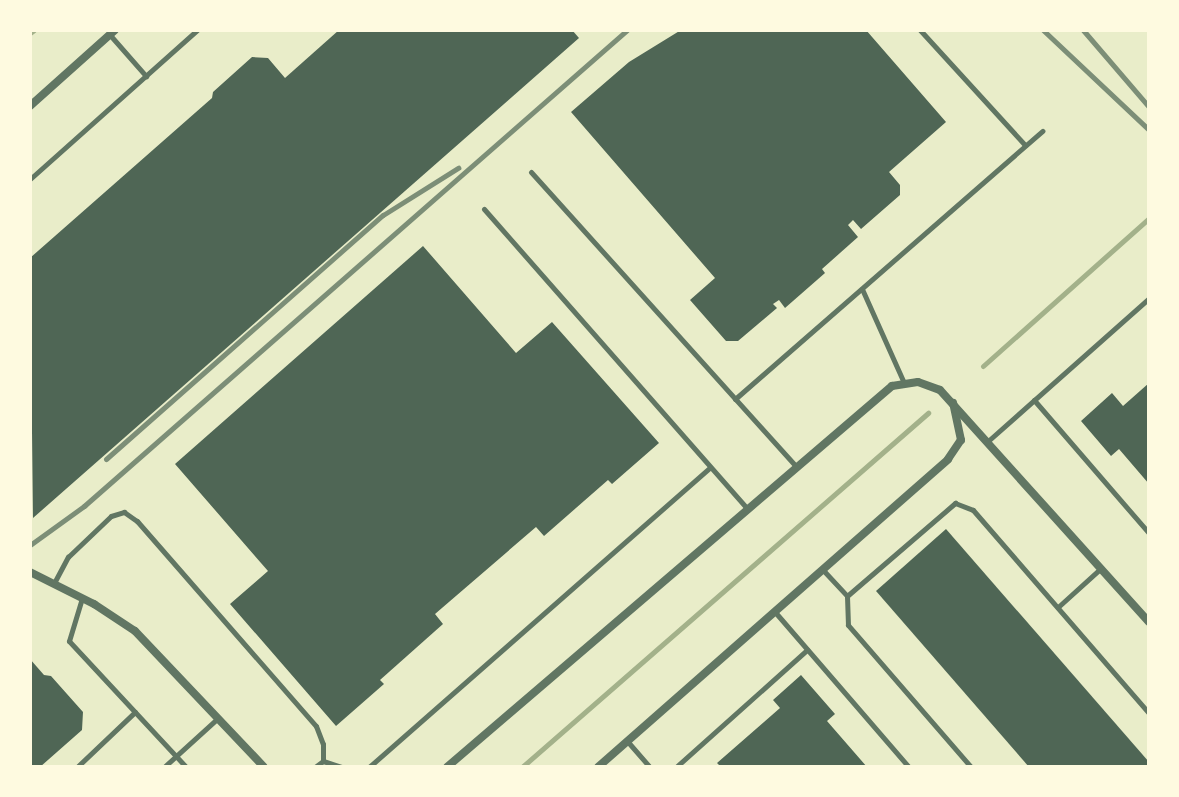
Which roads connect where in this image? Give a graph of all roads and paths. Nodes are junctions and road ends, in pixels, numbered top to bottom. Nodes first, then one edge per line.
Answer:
1 (197, 30) edge
2 (920, 30) edge
3 (112, 32) edge
4 (146, 76) junction
5 (30, 106) edge
6 (1042, 131) dead end
7 (1025, 145) junction
8 (531, 172) dead end
9 (30, 179) edge
10 (484, 209) dead end
11 (862, 289) junction
12 (1149, 298) edge
13 (904, 384) junction
14 (735, 399) junction
15 (1034, 400) junction
16 (952, 402) junction
17 (988, 441) junction
18 (710, 467) junction
19 (797, 467) junction
20 (748, 510) junction
21 (1149, 533) edge
22 (1102, 567) junction
23 (822, 569) junction
24 (30, 572) edge
25 (53, 585) junction
26 (847, 596) junction
27 (82, 598) junction
28 (1058, 607) junction
29 (774, 612) junction
30 (1148, 620) edge
31 (807, 650) junction
32 (135, 712) junction
33 (1149, 713) edge
34 (219, 718) junction
35 (627, 741) junction
36 (176, 756) junction
37 (323, 761) junction
38 (77, 767) edge
39 (164, 767) edge
40 (186, 767) edge
41 (264, 767) edge
42 (315, 767) edge
43 (342, 767) edge
44 (369, 767) edge
45 (447, 767) edge
46 (598, 767) edge
47 (650, 767) edge
48 (676, 767) edge
49 (909, 767) edge
50 (971, 767) edge

1 - 4 lane
2 - 7 lane
3 - 4 lane
3 - 5 street
4 - 9 lane
6 - 7 lane
7 - 11 lane
8 - 14 lane
10 - 18 lane
11 - 13 lane
11 - 14 lane
12 - 15 lane
13 - 16 street
13 - 19 street
14 - 19 lane
15 - 17 lane
15 - 21 lane
16 - 17 street
16 - 23 street
17 - 22 street
18 - 20 lane
18 - 44 lane
19 - 20 street
20 - 45 street
22 - 28 lane
22 - 30 street
23 - 26 lane
23 - 29 street
24 - 25 street
25 - 27 street
25 - 37 lane
26 - 28 lane
26 - 50 lane
27 - 32 lane
27 - 34 street
28 - 33 lane
29 - 31 lane
29 - 35 street
31 - 48 lane
31 - 49 lane
32 - 36 lane
32 - 38 lane
34 - 36 lane
34 - 41 street
35 - 46 street
35 - 47 lane
36 - 39 lane
36 - 40 lane
37 - 42 lane
37 - 43 lane

